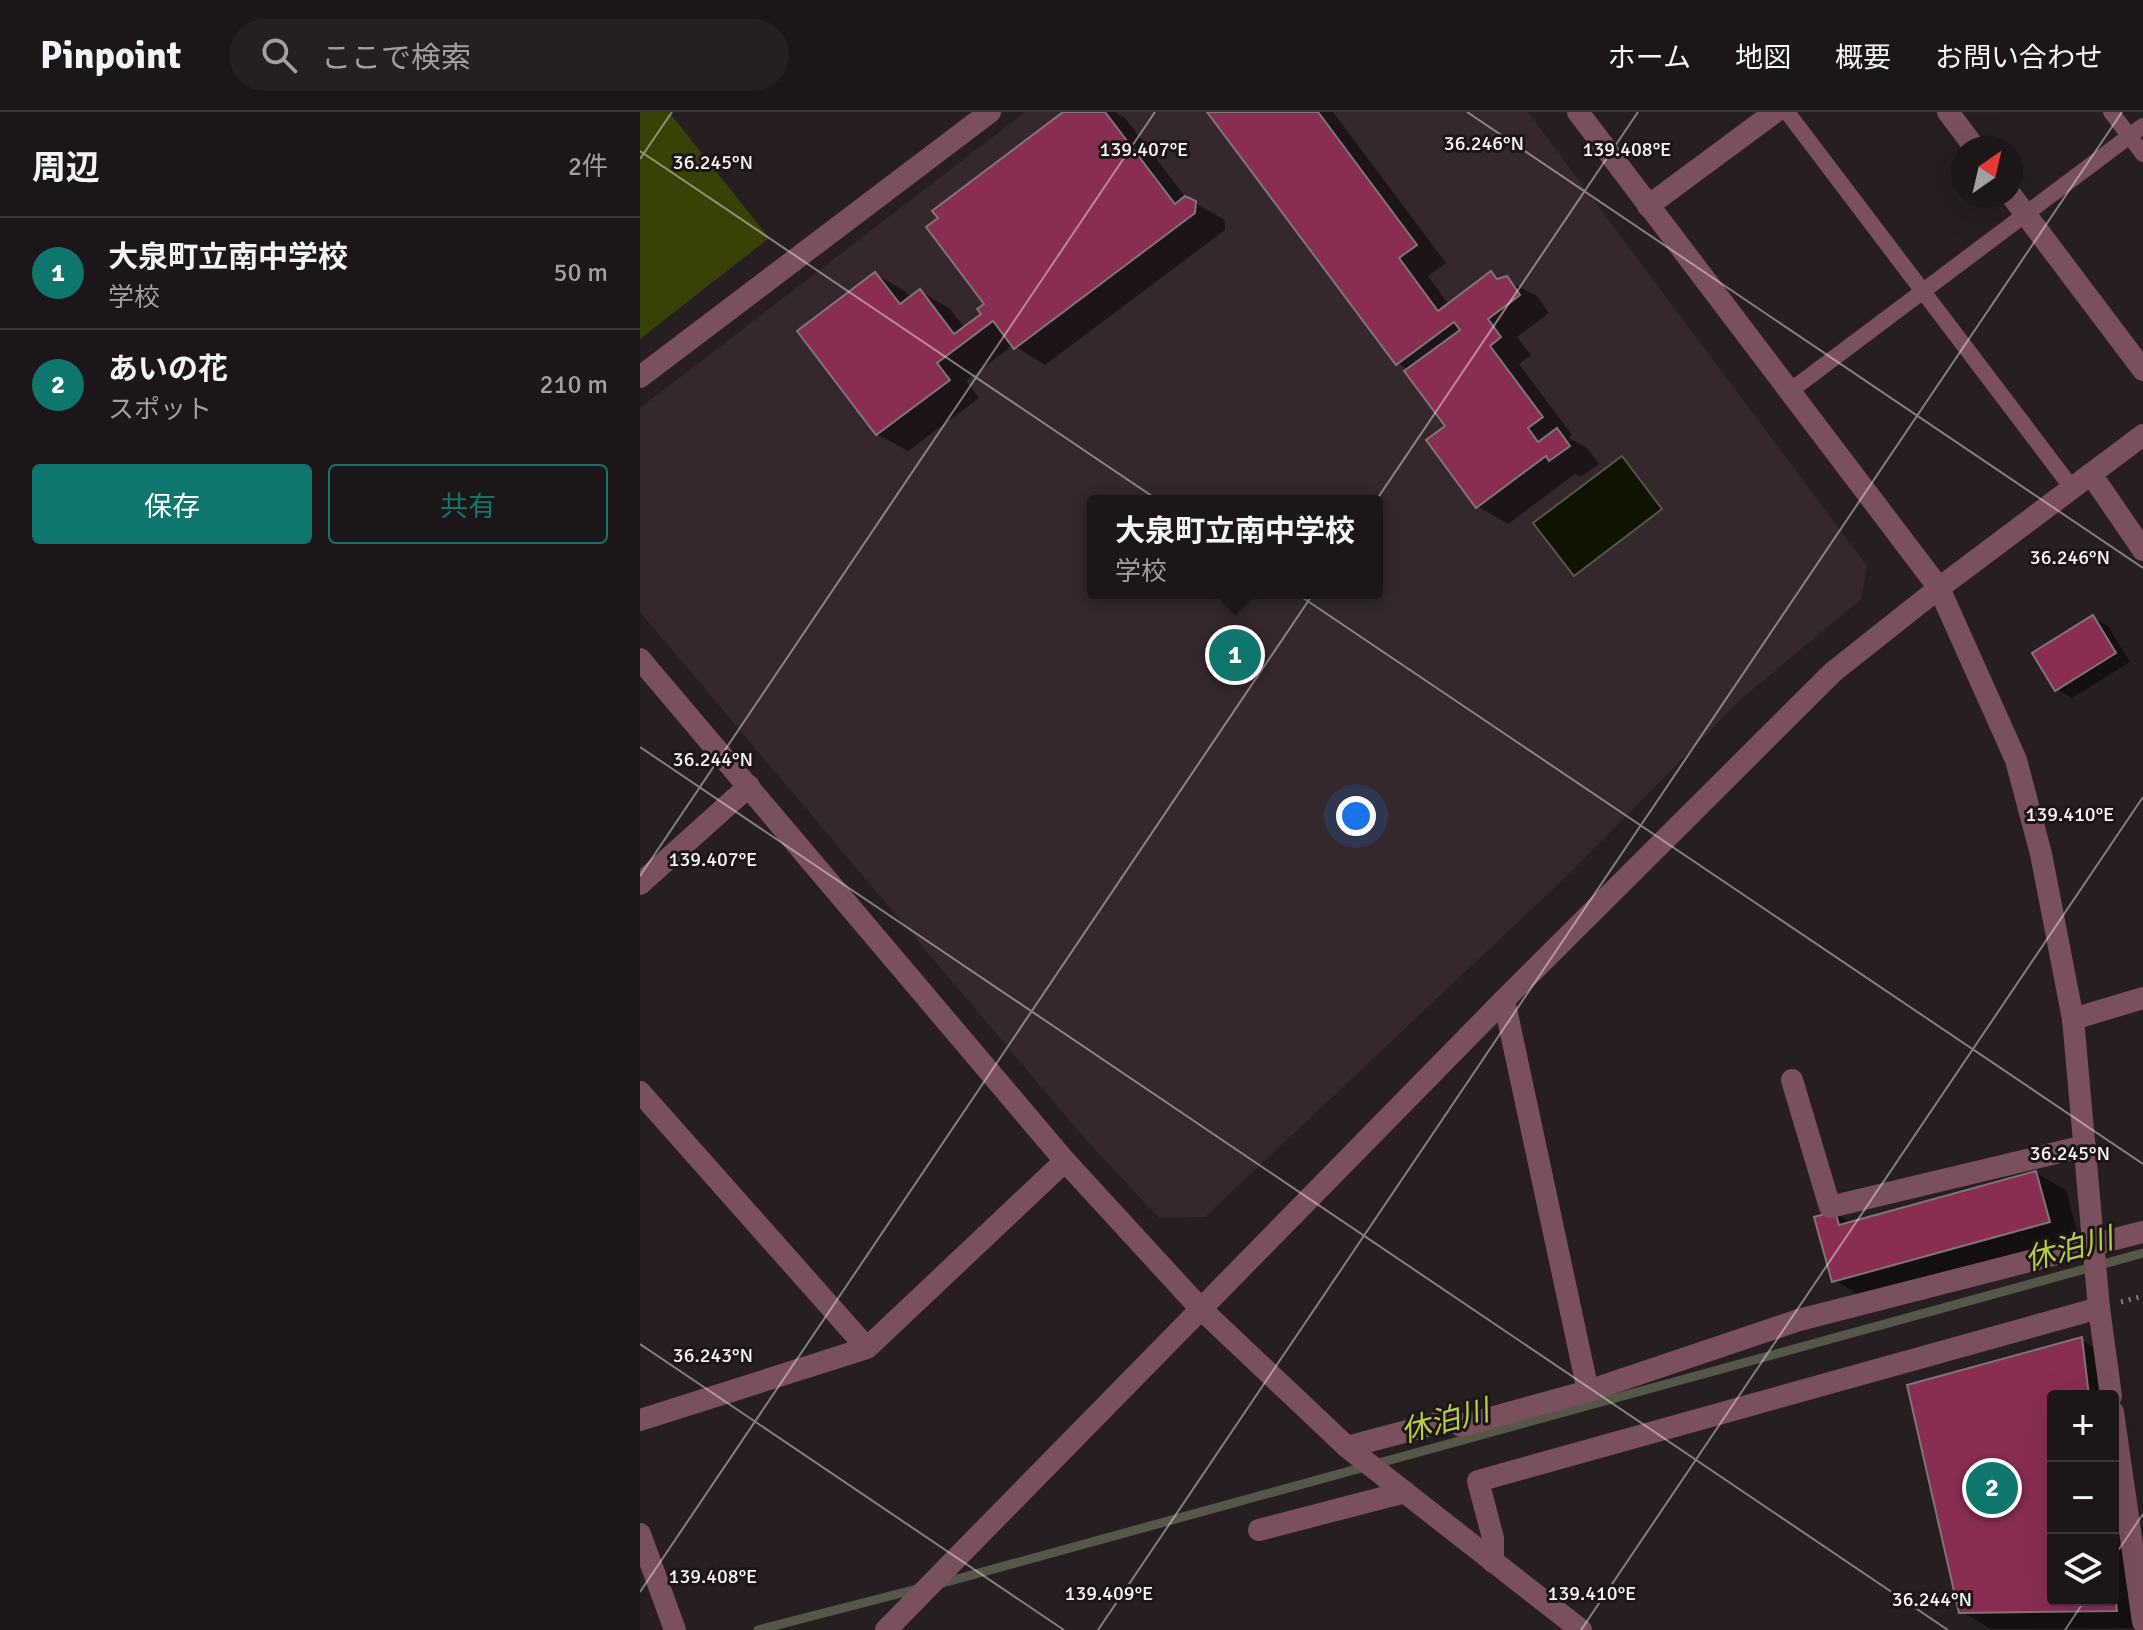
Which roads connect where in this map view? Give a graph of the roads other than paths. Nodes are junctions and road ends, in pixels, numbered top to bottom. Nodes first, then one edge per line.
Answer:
1 (990, 112) edge
2 (1578, 112) edge
3 (1775, 112) edge
4 (1787, 112) edge
5 (1948, 112) edge
6 (2111, 112) edge
7 (2136, 131) edge
8 (1966, 136) edge
9 (2143, 154) edge
10 (1648, 206) junction
11 (2021, 208) edge
12 (2025, 214) junction
13 (1923, 292) junction
14 (2143, 370) edge
15 (640, 377) edge
16 (1790, 391) junction
17 (2143, 435) edge
18 (2091, 474) junction
19 (2072, 488) junction
20 (2143, 550) edge
21 (1939, 588) junction
22 (640, 659) edge
23 (749, 786) junction
24 (640, 884) edge
25 (2143, 998) edge
26 (1504, 1000) junction
27 (2073, 1019) junction
28 (1792, 1080) dead end
29 (640, 1092) edge
30 (2085, 1146) junction
31 (1065, 1161) junction
32 (2143, 1232) edge
33 (2095, 1245) junction
34 (1200, 1308) junction
35 (2099, 1308) junction
36 (867, 1348) junction
37 (2110, 1390) edge
38 (1588, 1391) junction
39 (640, 1420) edge
40 (1354, 1452) junction
41 (2119, 1454) edge
42 (1399, 1488) junction
43 (1259, 1530) dead end
44 (640, 1534) edge
45 (1493, 1562) junction
46 (2143, 1622) edge
47 (1566, 1626) edge
48 (675, 1630) edge
49 (886, 1630) edge

1 - 15 street
2 - 10 street
3 - 10 street
4 - 13 lane
5 - 8 street
6 - 7 lane
7 - 9 lane
7 - 12 lane
10 - 16 street
11 - 12 street
12 - 13 lane
12 - 14 street
13 - 16 lane
13 - 19 lane
16 - 21 street
17 - 18 street
18 - 19 street
18 - 20 street
19 - 21 street
21 - 26 street
21 - 27 street
22 - 23 street
23 - 24 street
23 - 31 street
25 - 27 street
26 - 34 street
26 - 38 street
27 - 30 street
28 - 30 street
29 - 36 street
30 - 33 street
31 - 34 street
31 - 36 street
32 - 33 street
33 - 35 street
33 - 38 street
34 - 40 street
34 - 49 street
35 - 37 street
35 - 45 street
36 - 39 street
38 - 40 street
40 - 42 street
41 - 46 street
42 - 43 street
42 - 45 street
44 - 48 street
45 - 47 street

